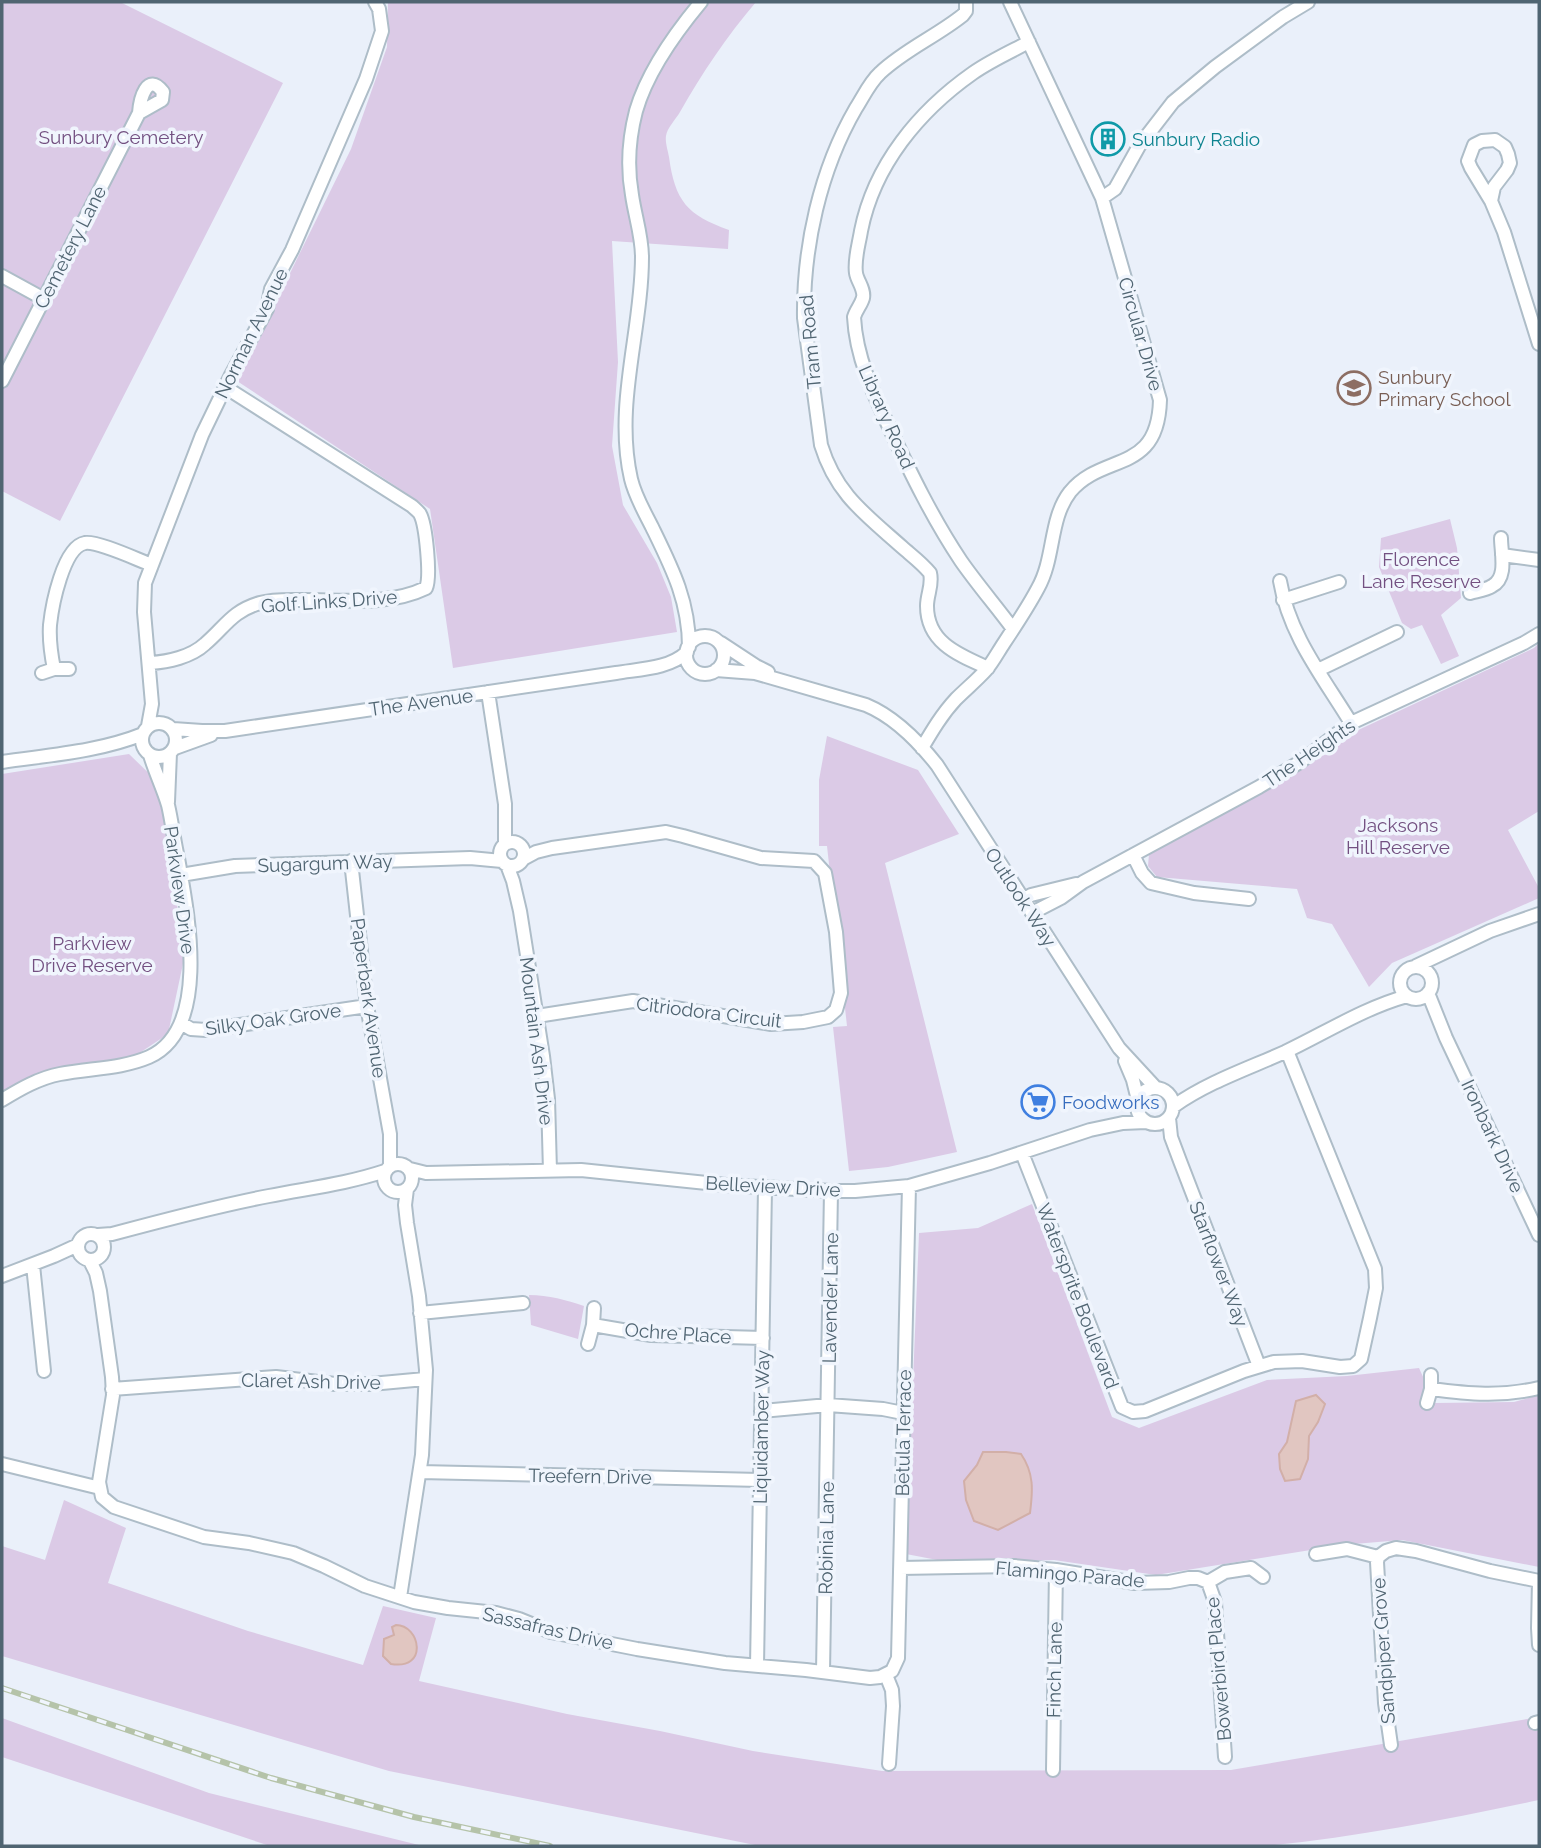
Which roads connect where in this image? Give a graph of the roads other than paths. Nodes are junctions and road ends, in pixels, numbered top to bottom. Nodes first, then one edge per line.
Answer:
1 (375, 2) edge
2 (701, 2) edge
3 (966, 2) edge
4 (1010, 2) edge
5 (1307, 2) edge
6 (1029, 42) junction
7 (139, 113) dead end
8 (1102, 198) junction
9 (1491, 201) junction
10 (2, 276) edge
11 (44, 299) junction
12 (1539, 344) edge
13 (2, 381) edge
14 (225, 387) junction
15 (1501, 538) dead end
16 (1502, 555) junction
17 (1539, 560) edge
18 (152, 565) junction
19 (1280, 581) dead end
20 (1339, 582) dead end
21 (1470, 593) dead end
22 (1283, 600) junction
23 (1013, 629) junction
24 (1397, 632) dead end
25 (1539, 634) edge
26 (719, 642) junction
27 (688, 650) junction
28 (150, 667) junction
29 (988, 668) junction
30 (69, 669) dead end
31 (716, 670) junction
32 (1318, 670) junction
33 (695, 671) junction
34 (616, 673) junction
35 (793, 684) junction
36 (488, 692) junction
37 (1351, 723) junction
38 (169, 726) junction
39 (145, 730) junction
40 (225, 731) junction
41 (922, 748) junction
42 (92, 749) junction
43 (172, 751) junction
44 (148, 753) junction
45 (2, 762) edge
46 (168, 805) junction
47 (512, 854) junction
48 (1133, 855) junction
49 (351, 861) junction
50 (181, 875) junction
51 (1083, 882) junction
52 (1249, 899) dead end
53 (1023, 900) junction
54 (1032, 913) junction
55 (1539, 914) edge
56 (1452, 948) junction
57 (1416, 966) junction
58 (1401, 978) junction
59 (1430, 986) junction
60 (1410, 997) junction
61 (366, 1006) junction
62 (1369, 1010) junction
63 (537, 1016) junction
64 (181, 1023) junction
65 (1446, 1038) junction
66 (1119, 1048) junction
67 (1287, 1051) junction
68 (1211, 1083) junction
69 (1160, 1089) junction
70 (2, 1100) edge
71 (1138, 1101) junction
72 (1162, 1118) junction
73 (1090, 1130) junction
74 (1022, 1153) junction
75 (397, 1168) junction
76 (550, 1171) junction
77 (448, 1172) junction
78 (344, 1184) junction
79 (909, 1186) junction
80 (399, 1187) junction
81 (765, 1188) junction
82 (831, 1191) junction
83 (137, 1227) junction
84 (98, 1235) junction
85 (1539, 1235) edge
86 (91, 1253) junction
87 (33, 1265) junction
88 (2, 1276) edge
89 (523, 1303) dead end
90 (594, 1308) dead end
91 (420, 1313) junction
92 (593, 1325) junction
93 (762, 1338) junction
94 (588, 1344) dead end
95 (1259, 1366) junction
96 (44, 1371) dead end
97 (1431, 1375) dead end
98 (425, 1379) junction
99 (1539, 1388) edge
100 (113, 1389) junction
101 (1431, 1389) junction
102 (1427, 1403) dead end
103 (828, 1405) junction
104 (761, 1411) junction
105 (903, 1413) junction
106 (2, 1464) edge
107 (420, 1472) junction
108 (760, 1480) junction
109 (101, 1492) junction
110 (1316, 1554) dead end
111 (1378, 1558) junction
112 (900, 1568) junction
113 (1056, 1570) junction
114 (1263, 1577) dead end
115 (1203, 1580) junction
116 (1539, 1581) edge
117 (400, 1597) junction
118 (1539, 1645) edge
119 (757, 1666) junction
120 (823, 1672) junction
121 (886, 1675) junction
122 (1391, 1745) dead end
123 (1225, 1757) dead end
124 (889, 1764) dead end
125 (1053, 1770) dead end

1 - 14 street, Norman Avenue
2 - 27 street
3 - 29 street, Tram Road
4 - 6 street, Circular Drive
5 - 8 street
6 - 8 street, Circular Drive
6 - 23 street, Library Road
7 - 11 street, Cemetery Lane
8 - 23 street, Circular Drive
9 - 9 street
9 - 12 street
10 - 11 street
11 - 13 street, Cemetery Lane
14 - 18 street, Norman Avenue
14 - 28 street, Golf Links Drive
15 - 16 street
16 - 17 street
16 - 21 street
18 - 28 street, Norman Avenue
18 - 30 street
19 - 22 street
20 - 22 street
22 - 32 street
23 - 29 street, Circular Drive
24 - 32 street
25 - 37 street, The Heights
26 - 27 street
26 - 31 street
26 - 35 street, Outlook Way
27 - 33 street
27 - 34 street, The Avenue
28 - 38 street, Norman Avenue
28 - 39 street, Norman Avenue
29 - 41 street, Circular Drive
31 - 33 street
31 - 35 street, Outlook Way
32 - 37 street
33 - 34 street, The Avenue
34 - 36 street, The Avenue
35 - 41 street, Outlook Way
36 - 40 street, The Avenue
36 - 47 street, Mountain Ash Drive
37 - 48 street, The Heights
38 - 39 street
38 - 40 street, The Avenue
38 - 43 street
39 - 42 street
39 - 44 street
40 - 43 street, The Avenue
41 - 53 street, Outlook Way
42 - 44 street
42 - 45 street
43 - 44 street
43 - 46 street, Parkview Drive
44 - 46 street, Parkview Drive
46 - 50 street, Parkview Drive
47 - 49 street, Sugargum Way
47 - 63 street, Mountain Ash Drive
47 - 63 street, Citriodora Circuit
48 - 51 street, The Heights
48 - 52 street
49 - 50 street, Sugargum Way
49 - 61 street, Paperbark Avenue
50 - 64 street, Parkview Drive
51 - 53 street, The Heights
51 - 54 street, The Heights
53 - 54 street, Outlook Way
54 - 66 street, Outlook Way
55 - 56 street
56 - 57 street
56 - 59 street
57 - 58 street
57 - 59 street
58 - 60 street
58 - 62 street, Belleview Drive
59 - 60 street
59 - 65 street, Ironbark Drive
60 - 62 street, Belleview Drive
60 - 65 street, Ironbark Drive
61 - 64 street, Silky Oak Grove
61 - 75 street, Paperbark Avenue
62 - 67 street, Belleview Drive
63 - 76 street, Mountain Ash Drive
64 - 70 street, Parkview Drive
65 - 85 street, Ironbark Drive
66 - 69 street, Outlook Way
66 - 71 street, Outlook Way
67 - 68 street, Belleview Drive
67 - 95 street, Watersprite Boulevard
68 - 69 street, Belleview Drive
68 - 72 street, Belleview Drive
69 - 71 street
69 - 72 street
71 - 72 street
71 - 73 street, Belleview Drive
72 - 73 street, Belleview Drive
72 - 95 street, Starflower Way
73 - 74 street, Belleview Drive
74 - 79 street, Belleview Drive
74 - 95 street, Watersprite Boulevard
75 - 77 street, Belleview Drive
75 - 78 street, Belleview Drive
75 - 80 street
75 - 80 street
76 - 77 street, Belleview Drive
76 - 81 street, Belleview Drive
77 - 80 street, Belleview Drive
78 - 80 street, Belleview Drive
78 - 83 street, Belleview Drive
79 - 82 street, Belleview Drive
79 - 105 street, Betula Terrace
80 - 91 street
81 - 82 street, Belleview Drive
81 - 93 street, Liquidamber Way
82 - 103 street, Lavender Lane
83 - 84 street, Belleview Drive
83 - 86 street, Belleview Drive
84 - 86 street
84 - 86 street, Belleview Drive
86 - 87 street
86 - 100 street
87 - 88 street
87 - 96 street
89 - 91 street
90 - 92 street
91 - 98 street
92 - 93 street, Ochre Place
92 - 94 street
93 - 104 street, Liquidamber Way
97 - 101 street
98 - 100 street, Claret Ash Drive
98 - 107 street
99 - 101 street
100 - 109 street
101 - 102 street
103 - 104 street
103 - 105 street
103 - 120 street, Robinia Lane
104 - 108 street, Liquidamber Way
105 - 112 street, Betula Terrace
106 - 109 street, Sassafras Drive
107 - 108 street, Treefern Drive
107 - 117 street
108 - 119 street, Liquidamber Way
109 - 117 street, Sassafras Drive
110 - 111 street
111 - 116 street
111 - 122 street, Sandpiper Grove
112 - 113 street, Flamingo Parade
112 - 121 street, Betula Terrace
113 - 115 street, Flamingo Parade
113 - 125 street, Finch Lane
114 - 115 street, Flamingo Parade
115 - 123 street, Bowerbird Place
116 - 118 street
117 - 119 street, Sassafras Drive
119 - 120 street, Sassafras Drive
120 - 121 street, Sassafras Drive
121 - 124 street

